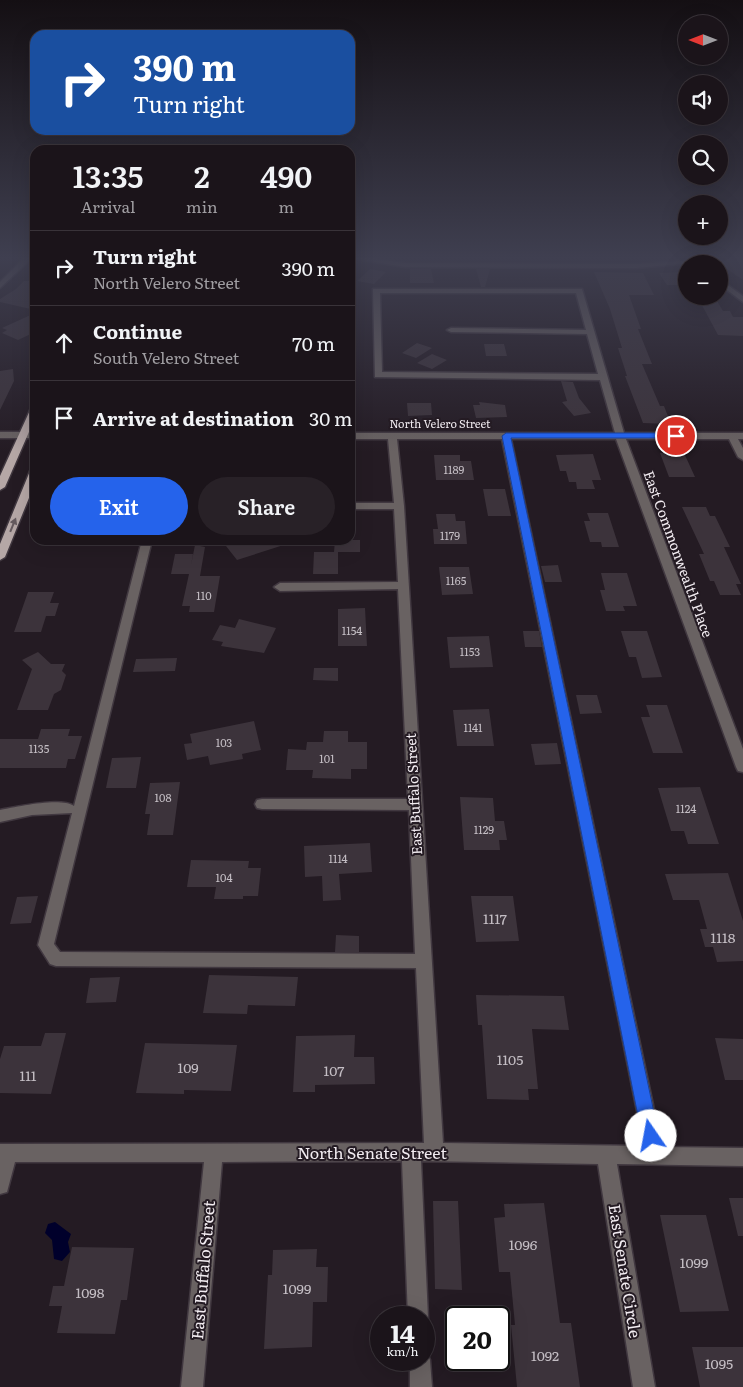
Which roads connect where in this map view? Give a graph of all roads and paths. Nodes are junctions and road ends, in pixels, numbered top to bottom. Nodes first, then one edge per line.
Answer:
1 (377, 323) edge
2 (588, 323) edge
3 (451, 330) dead end
4 (590, 332) junction
5 (603, 377) junction
6 (30, 419) edge
7 (0, 435) edge
8 (23, 435) junction
9 (30, 435) edge
10 (355, 436) edge
11 (392, 436) junction
12 (506, 436) junction
13 (620, 436) junction
14 (732, 436) junction
15 (743, 436) edge
16 (743, 457) edge
17 (30, 483) edge
18 (0, 487) edge
19 (355, 506) edge
20 (399, 506) junction
21 (146, 545) edge
22 (0, 557) edge
23 (401, 585) junction
24 (280, 587) dead end
25 (743, 767) edge
26 (262, 804) dead end
27 (415, 805) junction
28 (68, 809) dead end
29 (0, 816) edge
30 (424, 961) junction
31 (4, 1152) edge
32 (214, 1152) junction
33 (411, 1152) junction
34 (434, 1152) junction
35 (606, 1155) junction
36 (655, 1156) junction
37 (743, 1157) edge
38 (0, 1185) edge
39 (417, 1306) edge
40 (420, 1371) edge
41 (192, 1387) edge
42 (421, 1387) edge
43 (644, 1387) edge

1 - 5 street, East Commonwealth Place
2 - 4 street, East Commonwealth Place
3 - 4 street
4 - 5 street, East Commonwealth Place
5 - 13 street, East Commonwealth Place
6 - 8 main road
7 - 8 street
8 - 9 street
8 - 18 main road
10 - 11 street, North Velero Street
11 - 12 street, North Velero Street
11 - 20 street, East Buffalo Street
12 - 13 street, North Velero Street
12 - 36 street
13 - 14 street, North Velero Street
13 - 25 street, East Commonwealth Place
14 - 15 street, North Velero Street
14 - 16 street
22 -> 17 main road
19 - 20 street
20 - 23 street, East Buffalo Street
21 - 30 street
23 - 24 street
23 - 27 street, East Buffalo Street
26 - 27 street
27 - 30 street, East Buffalo Street
28 - 29 street
30 - 34 street, East Buffalo Street
31 - 32 street, North Senate Street
31 - 38 street
32 - 33 street, North Senate Street
32 - 41 street, East Buffalo Street
33 - 34 street, North Senate Street
33 - 39 street
34 - 35 street, North Senate Street
35 - 36 street, North Senate Street
35 - 43 street, East Senate Circle
36 - 37 street, North Senate Street
40 - 42 street

